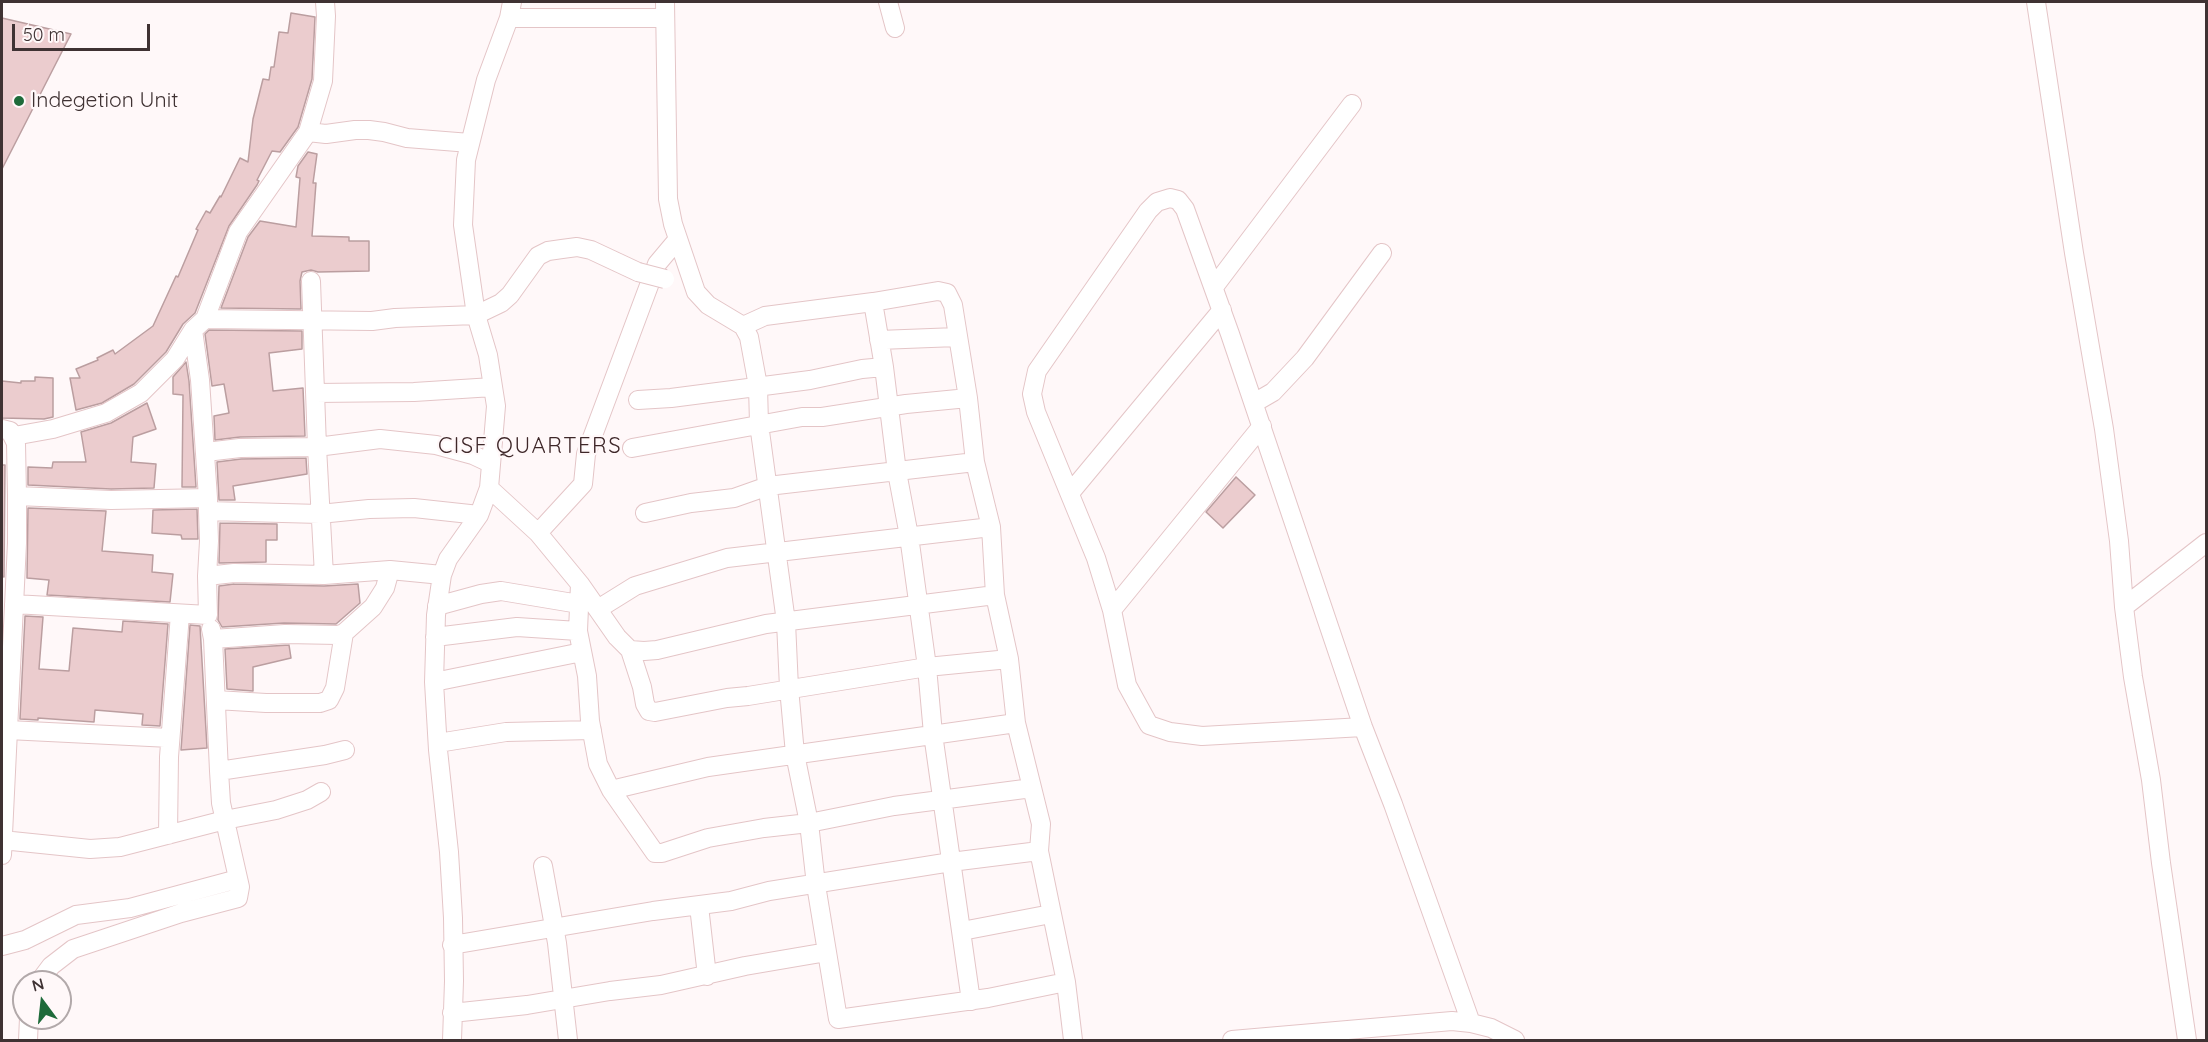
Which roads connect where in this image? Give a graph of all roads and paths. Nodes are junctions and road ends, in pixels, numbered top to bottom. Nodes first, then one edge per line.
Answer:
1 (325, 2) edge
2 (888, 2) edge
3 (2036, 2) edge
4 (511, 10) edge
5 (664, 10) edge
6 (895, 28) dead end
7 (1352, 104) dead end
8 (308, 132) junction
9 (470, 143) junction
10 (676, 231) junction
11 (1382, 253) dead end
12 (692, 277) junction
13 (311, 281) dead end
14 (1214, 287) junction
15 (873, 302) junction
16 (1222, 310) junction
17 (476, 315) junction
18 (312, 321) junction
19 (199, 325) junction
20 (743, 326) junction
21 (957, 338) junction
22 (879, 340) junction
23 (884, 367) junction
24 (758, 386) junction
25 (493, 387) junction
26 (315, 393) junction
27 (968, 398) junction
28 (638, 400) dead end
29 (1254, 403) junction
30 (889, 406) junction
31 (759, 424) junction
32 (1262, 426) junction
33 (8, 433) edge
34 (317, 447) junction
35 (632, 448) dead end
36 (206, 452) junction
37 (975, 462) junction
38 (490, 463) junction
39 (897, 472) junction
40 (768, 486) junction
41 (489, 488) junction
42 (1070, 493) junction
43 (17, 496) junction
44 (208, 505) junction
45 (645, 513) dead end
46 (320, 514) junction
47 (479, 515) junction
48 (991, 527) junction
49 (538, 533) junction
50 (909, 536) junction
51 (2206, 543) edge
52 (776, 552) junction
53 (390, 570) junction
54 (324, 575) junction
55 (442, 575) junction
56 (207, 576) junction
57 (580, 584) junction
58 (995, 595) junction
59 (14, 604) junction
60 (579, 604) junction
61 (917, 604) junction
62 (437, 606) junction
63 (2124, 607) junction
64 (598, 609) junction
65 (1112, 610) junction
66 (180, 614) junction
67 (208, 615) junction
68 (786, 622) junction
69 (7, 623) edge
70 (578, 631) junction
71 (344, 633) junction
72 (435, 637) junction
73 (213, 639) junction
74 (630, 650) junction
75 (582, 652) junction
76 (1009, 659) junction
77 (927, 667) junction
78 (434, 682) junction
79 (789, 688) junction
80 (216, 700) junction
81 (1016, 723) junction
82 (1364, 727) junction
83 (8, 730) junction
84 (592, 730) junction
85 (933, 734) junction
86 (170, 738) junction
87 (438, 743) junction
88 (345, 750) dead end
89 (795, 754) junction
90 (219, 771) junction
91 (1032, 788) junction
92 (611, 790) junction
93 (321, 792) dead end
94 (943, 801) junction
95 (225, 820) junction
96 (809, 823) junction
97 (168, 835) junction
98 (2, 840) edge
99 (1039, 851) junction
100 (2, 855) edge
101 (951, 862) junction
102 (543, 866) dead end
103 (238, 879) junction
104 (816, 885) junction
105 (699, 906) junction
106 (1051, 914) junction
107 (554, 927) junction
108 (962, 931) junction
109 (452, 945) junction
110 (2, 946) edge
111 (827, 952) junction
112 (48, 970) edge
113 (707, 976) junction
114 (1066, 982) junction
115 (562, 999) junction
116 (971, 1001) junction
117 (452, 1013) junction
118 (1471, 1023) junction
119 (452, 1041) edge
120 (568, 1041) edge
121 (1073, 1041) edge
122 (1232, 1041) edge
123 (1515, 1041) edge
124 (2187, 1041) edge

1 - 8 street
2 - 6 street
3 - 63 street
4 - 5 street
4 - 9 street
5 - 10 street
7 - 14 street
8 - 9 street
8 - 19 street
9 - 17 street
10 - 12 street
10 - 49 street
11 - 29 street
12 - 17 street, bridge
12 - 20 street
13 - 18 street
14 - 16 street
14 - 42 street
15 - 20 street
15 - 21 street
15 - 22 street
16 - 29 street
16 - 42 street
17 - 18 street
17 - 25 street
18 - 19 street
18 - 26 street
19 - 33 street
19 - 36 street
20 - 24 street
21 - 22 street
21 - 27 street
22 - 23 street
23 - 24 street
23 - 30 street
24 - 28 street
24 - 31 street
25 - 26 street
25 - 38 street
26 - 34 street
27 - 30 street
27 - 37 street
29 - 32 street
30 - 31 street
30 - 39 street
31 - 35 street
31 - 40 street
32 - 65 street
32 - 82 street
33 - 43 street
34 - 36 street
34 - 38 street
34 - 46 street
36 - 44 street
37 - 39 street
37 - 48 street
38 - 41 street
39 - 40 street
39 - 50 street
40 - 45 street
40 - 52 street
41 - 47 street
41 - 49 street
42 - 65 street
43 - 44 street
43 - 59 street
44 - 46 street
44 - 56 street
46 - 47 street
46 - 54 street
47 - 55 street
48 - 50 street
48 - 58 street
49 - 57 street
50 - 52 street
50 - 61 street
51 - 63 street
52 - 64 street
52 - 68 street
53 - 54 street
53 - 55 street
53 - 71 street
54 - 56 street
55 - 62 street
56 - 67 street
57 - 60 street
57 - 64 street
58 - 61 street
58 - 76 street
59 - 66 street
59 - 69 street
60 - 62 street
60 - 70 street
61 - 68 street
61 - 77 street
62 - 72 street
63 - 124 street
64 - 74 street
65 - 82 street
66 - 67 street
66 - 86 street
67 - 73 street
68 - 74 street
68 - 79 street
69 - 83 street
70 - 72 street
70 - 75 street
71 - 73 street
71 - 80 street
72 - 78 street
73 - 80 street
74 - 79 street
75 - 78 street
75 - 84 street
76 - 77 street
76 - 81 street
77 - 79 street
77 - 85 street
78 - 87 street
79 - 89 street
80 - 90 street
81 - 85 street
81 - 91 street
82 - 118 street
83 - 86 street
83 - 98 street
84 - 87 street
84 - 92 street
85 - 89 street
85 - 94 street
86 - 97 street
87 - 109 street
88 - 90 street
89 - 92 street
89 - 96 street
90 - 95 street
91 - 94 street
91 - 99 street
92 - 96 street
93 - 95 street
94 - 96 street
94 - 101 street
95 - 97 street
95 - 103 street
96 - 104 street
97 - 98 street
98 - 100 street
99 - 101 street
99 - 106 street
101 - 104 street
101 - 108 street
102 - 107 street
103 - 110 street
103 - 112 street
104 - 105 street
104 - 111 street
105 - 107 street
105 - 113 street
106 - 108 street
106 - 114 street
107 - 109 street
107 - 115 street
108 - 116 street
109 - 117 street
111 - 113 street
111 - 116 street
113 - 115 street
114 - 116 street
114 - 121 street
115 - 117 street
115 - 120 street
117 - 119 street
118 - 122 street
118 - 123 street

